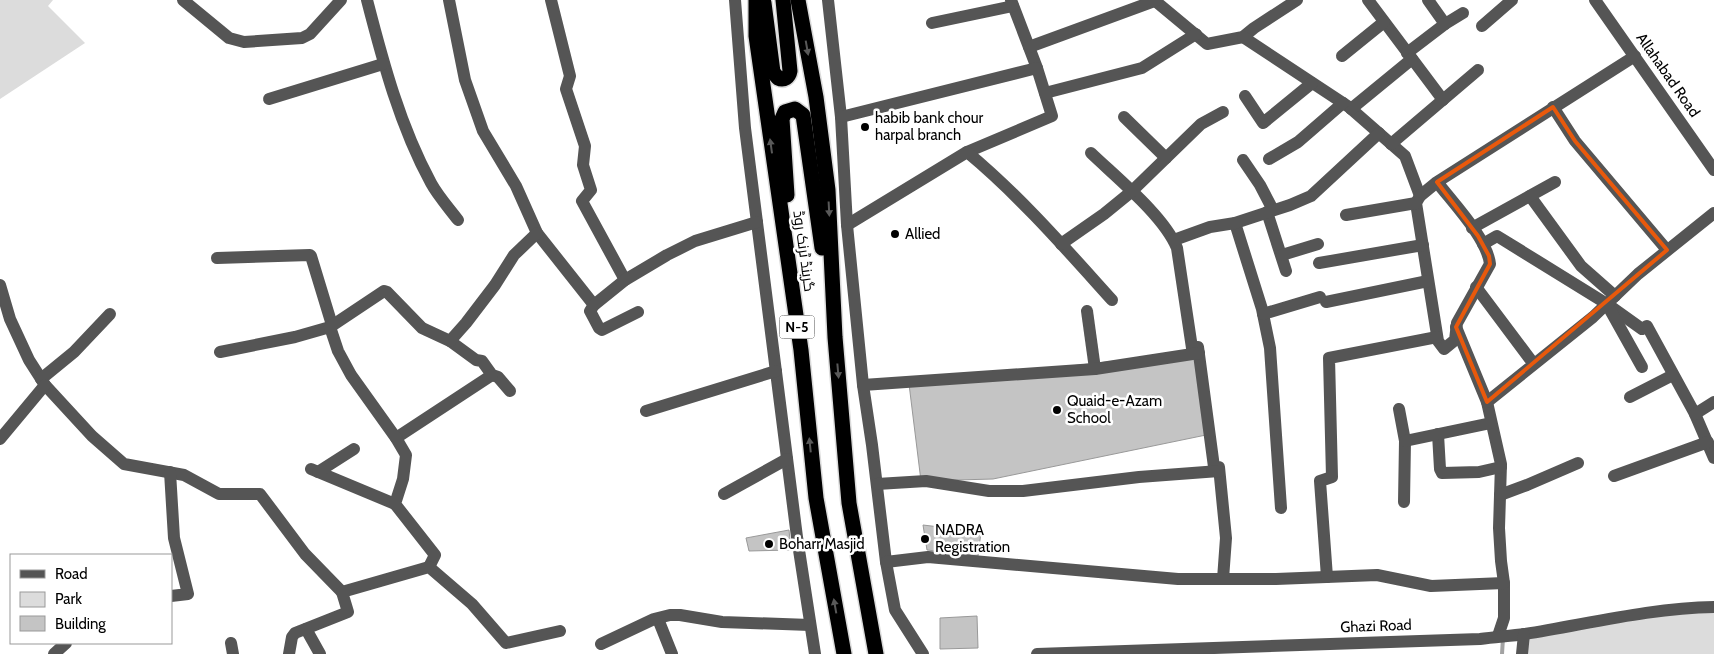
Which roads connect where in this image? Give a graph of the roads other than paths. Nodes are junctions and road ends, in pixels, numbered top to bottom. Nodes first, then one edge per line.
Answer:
1 (183, 0) edge
2 (341, 0) edge
3 (367, 0) edge
4 (449, 0) edge
5 (551, 0) edge
6 (735, 0) edge
7 (756, 0) edge
8 (764, 0) edge
9 (783, 0) edge
10 (798, 0) edge
11 (828, 0) edge
12 (1156, 0) edge
13 (1297, 0) edge
14 (1368, 0) edge
15 (1428, 0) edge
16 (1512, 0) edge
17 (1595, 0) edge
18 (1012, 3) edge
19 (1463, 13) dead end
20 (1384, 22) junction
21 (932, 23) dead end
22 (1445, 24) junction
23 (1482, 26) dead end
24 (1196, 34) junction
25 (1243, 36) junction
26 (1029, 46) junction
27 (1342, 56) dead end
28 (1410, 56) junction
29 (1635, 56) junction
30 (383, 64) junction
31 (1037, 68) junction
32 (1478, 70) dead end
33 (1312, 83) junction
34 (1045, 93) junction
35 (1245, 96) dead end
36 (269, 100) dead end
37 (1442, 100) junction
38 (1347, 106) junction
39 (1553, 106) junction
40 (1223, 112) dead end
41 (841, 117) junction
42 (1124, 117) dead end
43 (1379, 133) junction
44 (1391, 144) junction
45 (968, 152) junction
46 (1091, 153) dead end
47 (1166, 158) junction
48 (1270, 159) dead end
49 (1243, 160) dead end
50 (1714, 170) edge
51 (1436, 182) junction
52 (1555, 182) dead end
53 (1131, 192) junction
54 (1530, 196) junction
55 (1418, 200) junction
56 (1270, 211) junction
57 (1714, 213) edge
58 (1346, 215) dead end
59 (458, 220) dead end
60 (757, 222) junction
61 (1235, 223) junction
62 (847, 225) junction
63 (1472, 228) junction
64 (537, 233) junction
65 (1174, 240) junction
66 (1061, 244) junction
67 (1318, 244) dead end
68 (1483, 244) junction
69 (1422, 245) junction
70 (1667, 250) junction
71 (1282, 255) junction
72 (217, 258) dead end
73 (1319, 263) dead end
74 (1286, 271) dead end
75 (625, 280) junction
76 (1428, 281) junction
77 (0, 285) edge
78 (1476, 288) junction
79 (1112, 300) dead end
80 (1611, 300) junction
81 (594, 305) junction
82 (638, 312) dead end
83 (1087, 312) dead end
84 (110, 314) dead end
85 (1263, 314) junction
86 (331, 326) junction
87 (1456, 327) junction
88 (835, 337) junction
89 (1437, 337) junction
90 (450, 341) junction
91 (801, 350) junction
92 (220, 352) dead end
93 (1199, 353) junction
94 (1533, 363) junction
95 (1642, 367) dead end
96 (1095, 369) junction
97 (776, 371) junction
98 (1673, 374) junction
99 (492, 375) junction
100 (43, 382) junction
101 (863, 385) junction
102 (510, 391) dead end
103 (1630, 396) dead end
104 (1487, 402) junction
105 (1714, 402) edge
106 (1399, 409) dead end
107 (646, 412) dead end
108 (1694, 414) junction
109 (1491, 423) junction
110 (1438, 434) junction
111 (396, 438) junction
112 (0, 439) edge
113 (1405, 441) junction
114 (1708, 442) junction
115 (354, 449) dead end
116 (1714, 458) edge
117 (787, 459) junction
118 (1578, 463) dead end
119 (1501, 467) junction
120 (1219, 471) junction
121 (170, 472) junction
122 (1614, 476) dead end
123 (877, 484) junction
124 (724, 494) dead end
125 (1500, 495) junction
126 (1404, 502) dead end
127 (395, 504) junction
128 (1281, 508) dead end
129 (886, 562) junction
130 (429, 567) junction
131 (1327, 577) junction
132 (1224, 579) junction
133 (1504, 584) junction
134 (342, 592) junction
135 (172, 596) edge
136 (1714, 607) edge
137 (658, 618) junction
138 (810, 625) junction
139 (306, 629) junction
140 (560, 631) dead end
141 (1524, 634) junction
142 (1502, 636) junction
143 (65, 644) edge
144 (601, 644) dead end
145 (54, 654) edge
146 (289, 654) edge
147 (320, 654) edge
148 (672, 654) edge
149 (815, 654) edge
150 (844, 654) edge
151 (876, 654) edge
152 (923, 654) edge
153 (1037, 654) edge
154 (1522, 654) edge

1 - 2 street
3 - 30 street
4 - 64 street
5 - 75 street
6 - 60 street
91 -> 7 highway, گرینڈ ٹرنک روڈ / N-5
8 - 9 highway
10 -> 88 highway, گرینڈ ٹرنک روڈ / N-5
11 - 41 street
12 - 24 street
12 - 26 street
13 - 25 street
14 - 20 street
15 - 22 street
16 - 23 street
17 - 29 street, Allahabad Road
18 - 21 street
18 - 26 street
19 - 22 street
20 - 27 street
20 - 28 street
22 - 28 street
24 - 25 street
24 - 34 street
25 - 33 street
26 - 31 street
28 - 37 street
28 - 38 street
29 - 39 street
29 - 50 street, Allahabad Road
30 - 36 street
30 - 59 street
31 - 34 street
31 - 41 street
32 - 37 street
33 - 35 street
33 - 38 street
34 - 45 street
37 - 44 street
38 - 43 street
38 - 48 street
39 - 51 street
39 - 70 street
40 - 47 street
41 - 62 street
42 - 47 street
43 - 44 street
43 - 56 street
44 - 55 street
45 - 62 street
45 - 66 street
46 - 53 street
47 - 53 street
49 - 56 street
51 - 55 street
51 - 63 street
52 - 54 street
53 - 65 street
53 - 66 street
54 - 63 street
54 - 80 street
55 - 58 street
55 - 69 street
56 - 61 street
56 - 71 street
57 - 70 street
60 - 75 street
60 - 97 street
61 - 65 street
61 - 85 street
62 - 101 street
63 - 68 street
64 - 81 street
64 - 90 street
65 - 93 street
66 - 79 street
67 - 71 street
68 - 78 street
68 - 80 street
69 - 73 street
69 - 76 street
70 - 80 street
71 - 74 street
72 - 86 street
75 - 81 street
76 - 85 street
76 - 89 street
77 - 100 street
78 - 87 street
78 - 94 street
80 - 94 street
80 - 95 street
80 - 98 street
81 - 82 street
83 - 96 street
84 - 100 street
85 - 128 street
86 - 90 street
86 - 92 street
86 - 111 street
87 - 89 street
87 - 104 street
88 - 91 highway
88 -> 151 highway, گرینڈ ٹرنک روڈ / N-5
89 - 131 street
90 - 99 street
150 -> 91 highway, گرینڈ ٹرنک روڈ / N-5
93 - 96 street
93 - 120 street
94 - 104 street
96 - 101 street
97 - 107 street
97 - 117 street
98 - 103 street
98 - 108 street
99 - 102 street
99 - 111 street
100 - 112 street
100 - 121 street
101 - 123 street
104 - 109 street
105 - 108 street
106 - 113 street
108 - 114 street
109 - 110 street
109 - 119 street
110 - 113 street
110 - 119 street
111 - 127 street
113 - 126 street
114 - 116 street
114 - 122 street
115 - 127 street
117 - 124 street
117 - 138 street
118 - 125 street
119 - 125 street
120 - 123 street
120 - 132 street
121 - 134 street
121 - 135 street
123 - 129 street
125 - 133 street
127 - 130 street
129 - 132 street
129 - 152 street
130 - 134 street
130 - 140 street
131 - 132 street
131 - 133 street
133 - 142 street
134 - 139 street
136 - 141 street, Ghazi Road
137 - 138 street
137 - 144 street
137 - 148 street
138 - 149 street
139 - 146 street
139 - 147 street
141 - 142 street, Ghazi Road
141 - 154 street
142 - 153 street, Ghazi Road
143 - 145 street

